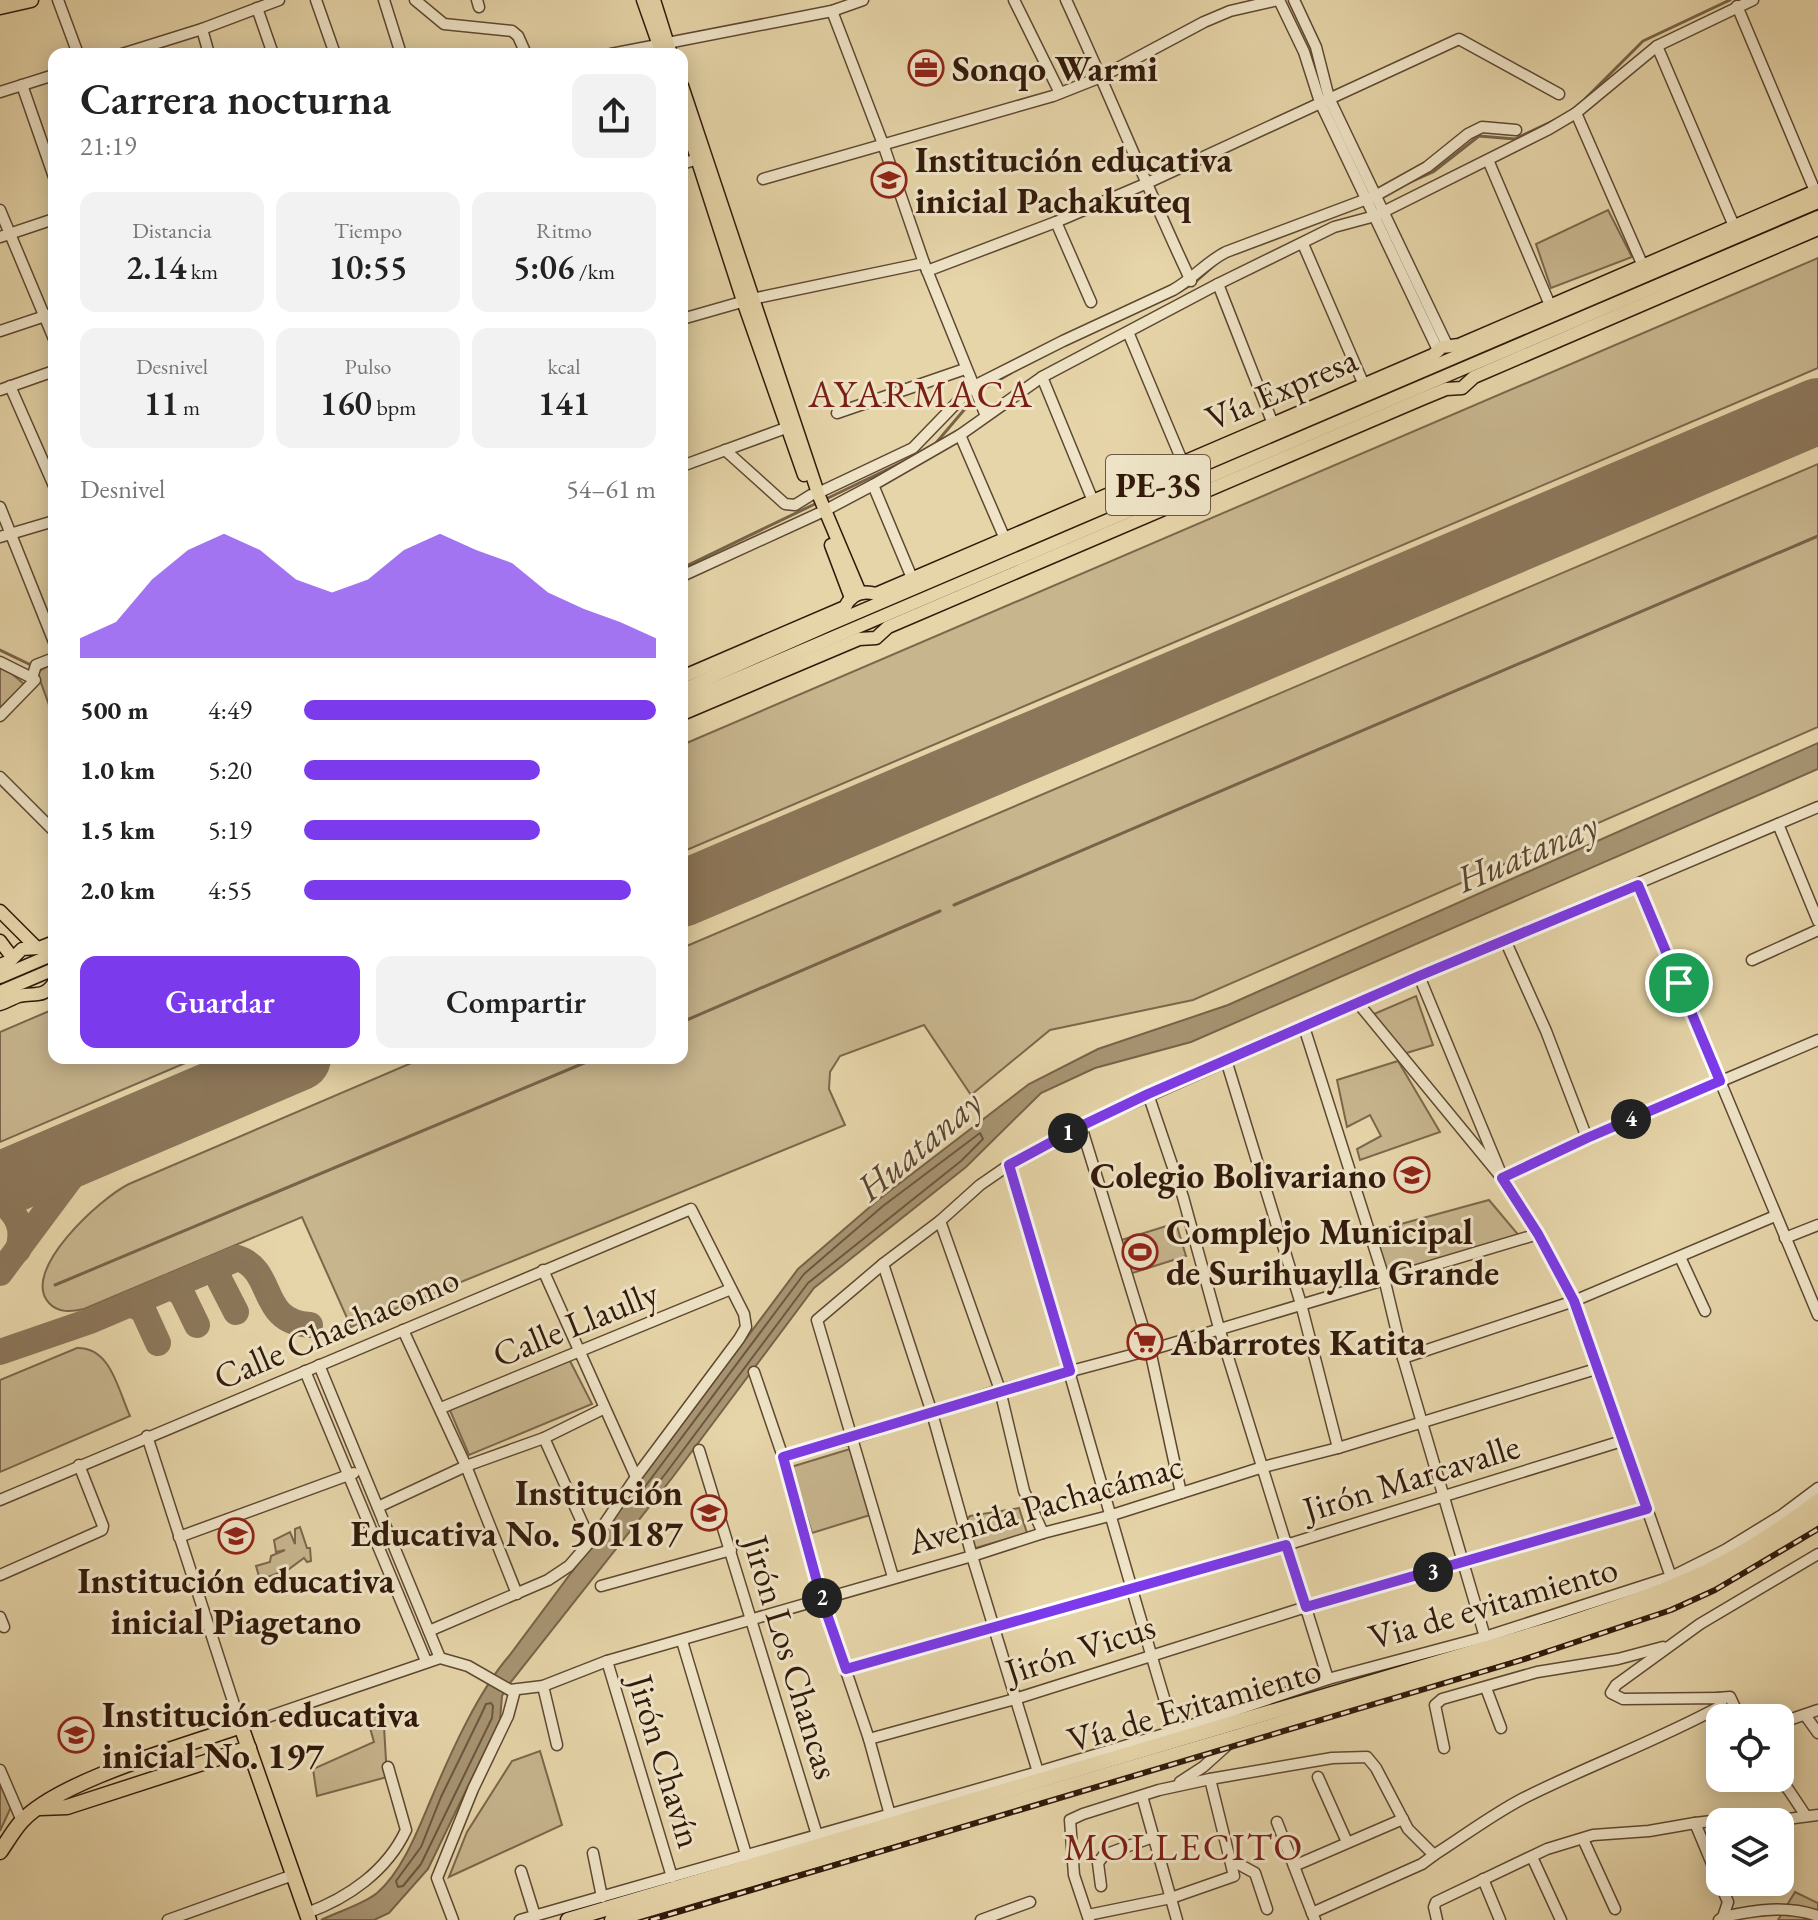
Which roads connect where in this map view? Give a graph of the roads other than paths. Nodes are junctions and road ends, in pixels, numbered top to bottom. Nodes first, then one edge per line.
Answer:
1 (31, 0) edge
2 (58, 0) edge
3 (279, 0) edge
4 (316, 0) edge
5 (384, 0) edge
6 (415, 0) edge
7 (643, 0) edge
8 (654, 0) edge
9 (819, 0) edge
10 (863, 0) edge
11 (1014, 0) edge
12 (1066, 0) edge
13 (1278, 0) edge
14 (1294, 0) edge
15 (1753, 0) edge
16 (1737, 6) junction
17 (0, 7) edge
18 (257, 8) junction
19 (828, 12) junction
20 (202, 29) junction
21 (1657, 46) junction
22 (1316, 47) junction
23 (76, 48) edge
24 (141, 48) edge
25 (207, 48) edge
26 (271, 48) edge
27 (333, 48) edge
28 (399, 48) edge
29 (523, 48) edge
30 (664, 48) edge
31 (665, 48) edge
32 (674, 48) edge
33 (1304, 52) junction
34 (48, 77) edge
35 (1101, 77) junction
36 (22, 85) junction
37 (0, 92) edge
38 (1060, 93) junction
39 (1559, 94) dead end
40 (1324, 100) junction
41 (688, 107) edge
42 (1576, 113) junction
43 (688, 126) edge
44 (1516, 130) dead end
45 (883, 144) junction
46 (702, 157) junction
47 (48, 160) edge
48 (1488, 160) junction
49 (688, 162) edge
50 (763, 179) dead end
51 (1145, 184) junction
52 (1817, 195) edge
53 (1375, 206) junction
54 (0, 210) edge
55 (1818, 217) edge
56 (48, 221) edge
57 (1056, 222) junction
58 (1737, 225) junction
59 (1782, 225) junction
60 (1818, 229) edge
61 (5, 236) edge
62 (1303, 244) junction
63 (1754, 256) junction
64 (1647, 264) junction
65 (925, 267) junction
66 (1191, 281) junction
67 (1218, 284) junction
68 (1621, 294) junction
69 (1664, 295) junction
70 (748, 300) junction
71 (1091, 302) dead end
72 (1550, 305) junction
73 (48, 313) edge
74 (48, 315) edge
75 (688, 317) edge
76 (0, 331) edge
77 (1128, 332) junction
78 (1451, 363) junction
79 (965, 369) junction
80 (48, 373) edge
81 (1042, 377) junction
82 (1364, 385) junction
83 (972, 387) junction
84 (5, 388) edge
85 (837, 413) dead end
86 (986, 416) junction
87 (1273, 424) junction
88 (792, 426) junction
89 (1257, 431) junction
90 (1299, 432) junction
91 (960, 435) junction
92 (725, 450) junction
93 (1183, 463) junction
94 (1272, 463) junction
95 (688, 464) edge
96 (48, 474) edge
97 (1146, 478) junction
98 (873, 485) junction
99 (1093, 501) junction
100 (818, 503) junction
101 (0, 507) edge
102 (1115, 510) junction
103 (1160, 510) junction
104 (48, 523) edge
105 (6, 535) edge
106 (1005, 539) junction
107 (688, 573) edge
108 (912, 578) junction
109 (884, 603) junction
110 (850, 609) junction
111 (888, 627) junction
112 (48, 629) edge
113 (859, 639) junction
114 (0, 662) edge
115 (48, 662) edge
116 (34, 670) junction
117 (688, 675) edge
118 (688, 687) edge
119 (688, 699) edge
120 (688, 711) edge
121 (0, 716) edge
122 (0, 777) edge
123 (1818, 807) edge
124 (1778, 824) junction
125 (48, 825) edge
126 (1638, 885) junction
127 (0, 911) edge
128 (1818, 921) edge
129 (1818, 930) edge
130 (1505, 940) junction
131 (0, 941) edge
132 (47, 953) edge
133 (1752, 960) dead end
134 (6, 967) edge
135 (48, 972) edge
136 (1419, 976) junction
137 (48, 990) edge
138 (11, 991) edge
139 (1358, 1003) junction
140 (0, 1004) edge
141 (1304, 1027) junction
142 (1818, 1040) edge
143 (1226, 1060) junction
144 (1720, 1081) junction
145 (1148, 1094) junction
146 (1081, 1126) junction
147 (1587, 1138) junction
148 (1009, 1165) junction
149 (1502, 1178) junction
150 (1775, 1216) junction
151 (940, 1221) junction
152 (1818, 1225) edge
153 (1538, 1234) junction
154 (1785, 1238) junction
155 (1680, 1257) junction
156 (883, 1264) junction
157 (543, 1270) junction
158 (1384, 1278) junction
159 (731, 1289) junction
160 (1574, 1301) junction
161 (1301, 1304) junction
162 (1705, 1311) dead end
163 (1818, 1315) edge
164 (1219, 1328) junction
165 (403, 1330) junction
166 (1150, 1350) junction
167 (578, 1352) junction
168 (1403, 1358) junction
169 (319, 1365) junction
170 (1596, 1369) junction
171 (305, 1371) junction
172 (1070, 1371) junction
173 (754, 1372) dead end
174 (1000, 1390) junction
175 (441, 1408) junction
176 (603, 1409) junction
177 (932, 1413) junction
178 (1422, 1423) junction
179 (147, 1436) junction
180 (544, 1438) junction
181 (853, 1438) junction
182 (1622, 1441) junction
183 (1338, 1448) junction
184 (699, 1450) dead end
185 (783, 1457) junction
186 (79, 1465) junction
187 (466, 1466) junction
188 (1263, 1467) junction
189 (362, 1470) junction
190 (348, 1475) junction
191 (636, 1477) junction
192 (1818, 1488) edge
193 (1181, 1493) junction
194 (1444, 1497) junction
195 (0, 1500) edge
196 (1818, 1501) edge
197 (378, 1507) junction
198 (1647, 1509) junction
199 (1109, 1516) junction
200 (1818, 1517) edge
201 (1043, 1533) junction
202 (179, 1537) junction
203 (591, 1542) junction
204 (1286, 1545) junction
205 (731, 1550) junction
206 (1818, 1554) edge
207 (972, 1556) junction
208 (1462, 1564) junction
209 (0, 1575) edge
210 (893, 1577) junction
211 (1671, 1577) junction
212 (601, 1586) dead end
213 (1132, 1588) junction
214 (517, 1594) junction
215 (822, 1600) junction
216 (1306, 1607) junction
217 (752, 1619) junction
218 (996, 1627) junction
219 (429, 1631) junction
220 (1485, 1637) junction
221 (682, 1641) junction
222 (1669, 1645) junction
223 (1151, 1655) junction
224 (440, 1658) junction
225 (426, 1661) junction
226 (607, 1661) junction
227 (846, 1669) junction
228 (1328, 1679) junction
229 (543, 1686) junction
230 (1486, 1688) junction
231 (513, 1690) junction
232 (1716, 1698) junction
233 (1015, 1699) junction
234 (1733, 1704) edge
235 (1818, 1710) edge
236 (1805, 1715) junction
237 (1794, 1719) edge
238 (241, 1726) junction
239 (1501, 1728) dead end
240 (1174, 1731) junction
241 (1818, 1733) edge
242 (1236, 1737) junction
243 (869, 1739) junction
244 (557, 1745) dead end
245 (184, 1746) junction
246 (249, 1748) junction
247 (1444, 1748) dead end
248 (191, 1767) junction
249 (388, 1767) dead end
250 (0, 1770) edge
251 (1038, 1772) junction
252 (1318, 1777) dead end
253 (1210, 1779) junction
254 (1159, 1790) junction
255 (1791, 1792) edge
256 (1142, 1796) junction
257 (40, 1808) junction
258 (890, 1815) junction
259 (1812, 1816) edge
260 (1403, 1819) junction
261 (22, 1821) junction
262 (1277, 1822) dead end
263 (1695, 1823) junction
264 (817, 1835) junction
265 (1153, 1837) junction
266 (1583, 1839) junction
267 (1347, 1842) junction
268 (0, 1852) edge
269 (593, 1853) dead end
270 (1434, 1855) junction
271 (1532, 1857) junction
272 (1231, 1860) junction
273 (748, 1861) junction
274 (1294, 1866) junction
275 (521, 1871) dead end
276 (293, 1875) junction
277 (672, 1877) junction
278 (1483, 1879) junction
279 (1101, 1886) dead end
280 (602, 1897) junction
281 (1171, 1898) junction
282 (1030, 1902) dead end
283 (1267, 1909) dead end
284 (1615, 1909) dead end
285 (535, 1916) junction
286 (1314, 1916) edge
287 (1818, 1916) edge
288 (308, 1917) edge
289 (1088, 1918) edge
290 (1721, 1918) edge
291 (168, 1920) edge
292 (453, 1920) edge
293 (520, 1920) edge
294 (568, 1920) edge
295 (612, 1920) edge
296 (981, 1920) edge
297 (1177, 1920) edge
298 (1437, 1920) edge
299 (1500, 1920) edge
300 (1561, 1920) edge

1 - 17 highway
2 - 23 street
3 - 18 street
4 - 27 street
5 - 28 street
6 - 29 street
7 - 30 main road
8 - 31 main road
9 - 19 street
10 - 19 street
11 - 38 street
12 - 35 street
13 - 33 street
13 - 35 street
14 - 22 street
15 - 16 street
16 - 21 street
16 - 52 street
18 - 20 street
18 - 26 street
19 - 32 street
19 - 45 street
20 - 24 street
20 - 25 street
21 - 42 street
21 - 58 street
22 - 33 street
22 - 40 street
33 - 40 street
34 - 36 street
35 - 38 street
35 - 51 street
36 - 37 street
36 - 47 street
38 - 45 street
39 - 40 street
40 - 51 street
40 - 53 street
41 - 46 main road
42 - 48 street
42 - 64 street
43 - 46 main road
44 - 53 street
45 - 50 street
45 - 65 street
46 - 49 street
46 - 70 main road
48 - 53 street
48 - 72 street
51 - 57 street
51 - 66 street
52 - 58 main road, Vía Expresa / PE-3S
52 - 59 main road, Vía Expresa / PE-3S
53 - 62 street
53 - 66 street
53 - 78 street
54 - 61 street
55 - 59 main road, Vía Expresa / PE-3S
56 - 61 street
57 - 65 street
57 - 71 street
58 - 59 main road
58 - 64 main road, Vía Expresa / PE-3S
59 - 63 main road
59 - 68 main road, Vía Expresa / PE-3S
60 - 63 main road, Vía Expresa / PE-3S
61 - 73 street
62 - 67 street
62 - 82 street
63 - 69 main road, Vía Expresa / PE-3S
64 - 68 main road
64 - 72 main road, Vía Expresa / PE-3S
65 - 70 street
65 - 79 street
66 - 83 street
67 - 77 street
67 - 87 street
68 - 69 main road
68 - 78 main road, Vía Expresa / PE-3S
69 - 78 main road, Vía Expresa / PE-3S
70 - 75 street
70 - 88 main road
72 - 78 main road, Vía Expresa / PE-3S
74 - 76 street
77 - 81 street
77 - 93 street
78 - 82 main road, Vía Expresa / PE-3S
78 - 90 main road, Vía Expresa / PE-3S
78 - 94 main road, Vía Expresa / PE-3S
79 - 83 street
79 - 85 street
80 - 84 street
81 - 86 street
81 - 99 street
82 - 87 main road, Vía Expresa / PE-3S
83 - 86 street
83 - 100 street
84 - 96 street
86 - 91 street
87 - 89 main road, Vía Expresa / PE-3S
88 - 92 street
88 - 100 main road
89 - 90 main road
89 - 93 main road, Vía Expresa / PE-3S
90 - 94 main road
90 - 102 main road, Vía Expresa / PE-3S
91 - 98 street
91 - 106 street
92 - 95 street
92 - 100 street
93 - 97 main road, Vía Expresa / PE-3S
94 - 103 main road, Vía Expresa / PE-3S
97 - 99 main road, Vía Expresa / PE-3S
97 - 102 main road
98 - 100 street
98 - 108 street
99 - 106 main road, Vía Expresa / PE-3S
100 - 107 street
100 - 110 main road
101 - 105 street
102 - 103 main road
102 - 109 main road, Vía Expresa / PE-3S
103 - 111 main road, Vía Expresa / PE-3S
104 - 105 street
105 - 112 street
106 - 108 main road, Vía Expresa / PE-3S
108 - 109 main road, Vía Expresa / PE-3S
109 - 110 main road, Vía Expresa / PE-3S
109 - 110 main road, Vía Expresa / PE-3S
109 - 111 main road
110 - 113 main road
110 - 117 main road, Vía Expresa / PE-3S
110 - 118 main road, Vía Expresa / PE-3S
110 - 119 main road, Vía Expresa / PE-3S
111 - 113 main road, Vía Expresa / PE-3S
113 - 120 main road, Vía Expresa / PE-3S
114 - 116 street
115 - 116 street
116 - 121 street
122 - 125 street
123 - 124 street
124 - 126 street
124 - 128 street
126 - 130 street
126 - 144 street
127 - 132 main road
129 - 133 street
130 - 136 street
130 - 147 street
131 - 134 main road
132 - 134 main road
134 - 138 main road
135 - 138 main road
136 - 139 street
136 - 149 street
137 - 138 main road
138 - 140 main road
139 - 141 street
139 - 149 street
141 - 143 street
141 - 158 street
142 - 144 street
143 - 145 street
143 - 161 street
144 - 147 street
144 - 150 street
145 - 146 street
145 - 164 street
146 - 148 street
146 - 166 street
147 - 149 street
148 - 151 street
148 - 172 street
149 - 153 street
150 - 154 street
150 - 155 street
151 - 156 street
151 - 174 street
152 - 154 street
153 - 158 street
153 - 160 street
154 - 163 street
155 - 160 street
155 - 162 street
156 - 177 street
156 - 181 street
157 - 159 street, Calle Chachacomo
157 - 165 street, Calle Chachacomo
157 - 167 street
158 - 161 street
158 - 168 street
159 - 167 street, Calle Llaully
159 - 191 street
160 - 168 street
160 - 170 street
161 - 164 street
161 - 183 street
164 - 166 street
164 - 188 street
165 - 169 street, Calle Chachacomo
165 - 175 street
166 - 172 street
166 - 193 street
167 - 175 street, Calle Llaully
167 - 176 street
168 - 178 street
169 - 171 street, Calle Chachacomo
169 - 189 street
170 - 178 street, Avenida Pachacámac
170 - 182 street
171 - 179 street, Calle Chachacomo
171 - 190 street
172 - 174 street
172 - 199 street
173 - 185 street
174 - 177 street
174 - 201 street
175 - 187 street
176 - 180 street
176 - 191 street
177 - 181 street
177 - 207 street
178 - 183 street, Avenida Pachacámac
178 - 194 street
179 - 186 street, Calle Chachacomo
179 - 202 street
180 - 187 street
180 - 203 street
181 - 185 street
181 - 210 street
182 - 194 street, Jirón Marcavalle
182 - 198 street
183 - 188 street, Avenida Pachacámac
184 - 205 street, Jirón Los Chancas
185 - 215 street
186 - 195 street, Calle Chachacomo
186 - 209 street
187 - 197 street
187 - 214 street
188 - 193 street, Avenida Pachacámac
188 - 204 street
189 - 190 street
189 - 197 street
190 - 202 street
190 - 225 street
191 - 203 street
192 - 211 street, Via de evitamiento
193 - 199 street, Avenida Pachacámac
194 - 204 street, Jirón Marcavalle
194 - 208 street
196 - 273 highway, Vía de Evitamiento
197 - 219 street
198 - 208 street, Jirón Vicus
198 - 211 street
199 - 201 street, Avenida Pachacámac
199 - 213 street
200 - 242 highway, Vía de Evitamiento
201 - 207 street, Avenida Pachacámac
202 - 238 street
203 - 214 street
204 - 213 street, Jirón Marcavalle
204 - 216 street
205 - 212 street
205 - 217 street, Jirón Los Chancas
206 - 222 street
207 - 210 street, Avenida Pachacámac
207 - 218 street
208 - 216 street, Jirón Vicus
208 - 220 street
210 - 215 street, Avenida Pachacámac
211 - 220 street, Via de evitamiento
213 - 218 street, Jirón Marcavalle
213 - 223 street
214 - 219 street
215 - 217 street, Avenida Pachacámac
215 - 227 street
216 - 223 street, Jirón Vicus
216 - 228 street
217 - 221 street, Avenida Pachacámac
217 - 264 street, Jirón Los Chancas
218 - 227 street, Jirón Marcavalle
218 - 233 street
219 - 224 street
220 - 228 street, Via de evitamiento
221 - 226 street, Avenida Pachacámac
221 - 273 street
222 - 230 street
222 - 232 street
223 - 233 street, Jirón Vicus
223 - 240 street
224 - 225 street
224 - 231 street
225 - 238 street
226 - 229 street, Avenida Pachacámac
226 - 277 street, Jirón Chavín
227 - 243 street
228 - 240 street, Via de evitamiento
229 - 231 street, Avenida Pachacámac
229 - 244 street
230 - 239 street
230 - 247 street
231 - 292 street
232 - 234 street
232 - 270 street
233 - 243 street, Jirón Vicus
233 - 251 street
235 - 236 street
236 - 237 street
236 - 241 street
238 - 245 highway
238 - 246 highway
240 - 251 street, Via de evitamiento
242 - 254 street
242 - 295 highway, Vía de Evitamiento
243 - 258 street
245 - 248 highway
245 - 257 highway
246 - 248 highway
246 - 276 highway
248 - 257 highway
249 - 288 street
250 - 261 street
251 - 258 street, Via de evitamiento
252 - 267 street
253 - 254 street
253 - 260 street
253 - 272 street
254 - 256 street
255 - 259 street
256 - 265 street
256 - 289 street
257 - 261 highway
258 - 264 street, Via de evitamiento
259 - 263 street
260 - 267 street
260 - 270 street
261 - 268 highway
262 - 274 street
263 - 266 street
263 - 290 street
264 - 273 street, Via de evitamiento
265 - 279 street
265 - 281 street
266 - 271 street
266 - 284 street
267 - 274 street
269 - 280 street
270 - 286 street
271 - 278 street
271 - 300 street
272 - 281 street
272 - 283 street
273 - 277 street, Via de evitamiento
273 - 294 highway, Vía de Evitamiento
274 - 286 street
275 - 285 street
276 - 288 highway
276 - 291 street
277 - 280 street, Via de evitamiento
278 - 298 street
278 - 299 street
280 - 285 street, Via de evitamiento
281 - 289 street
281 - 297 street
282 - 296 street
285 - 293 street, Via de evitamiento
287 - 290 street

